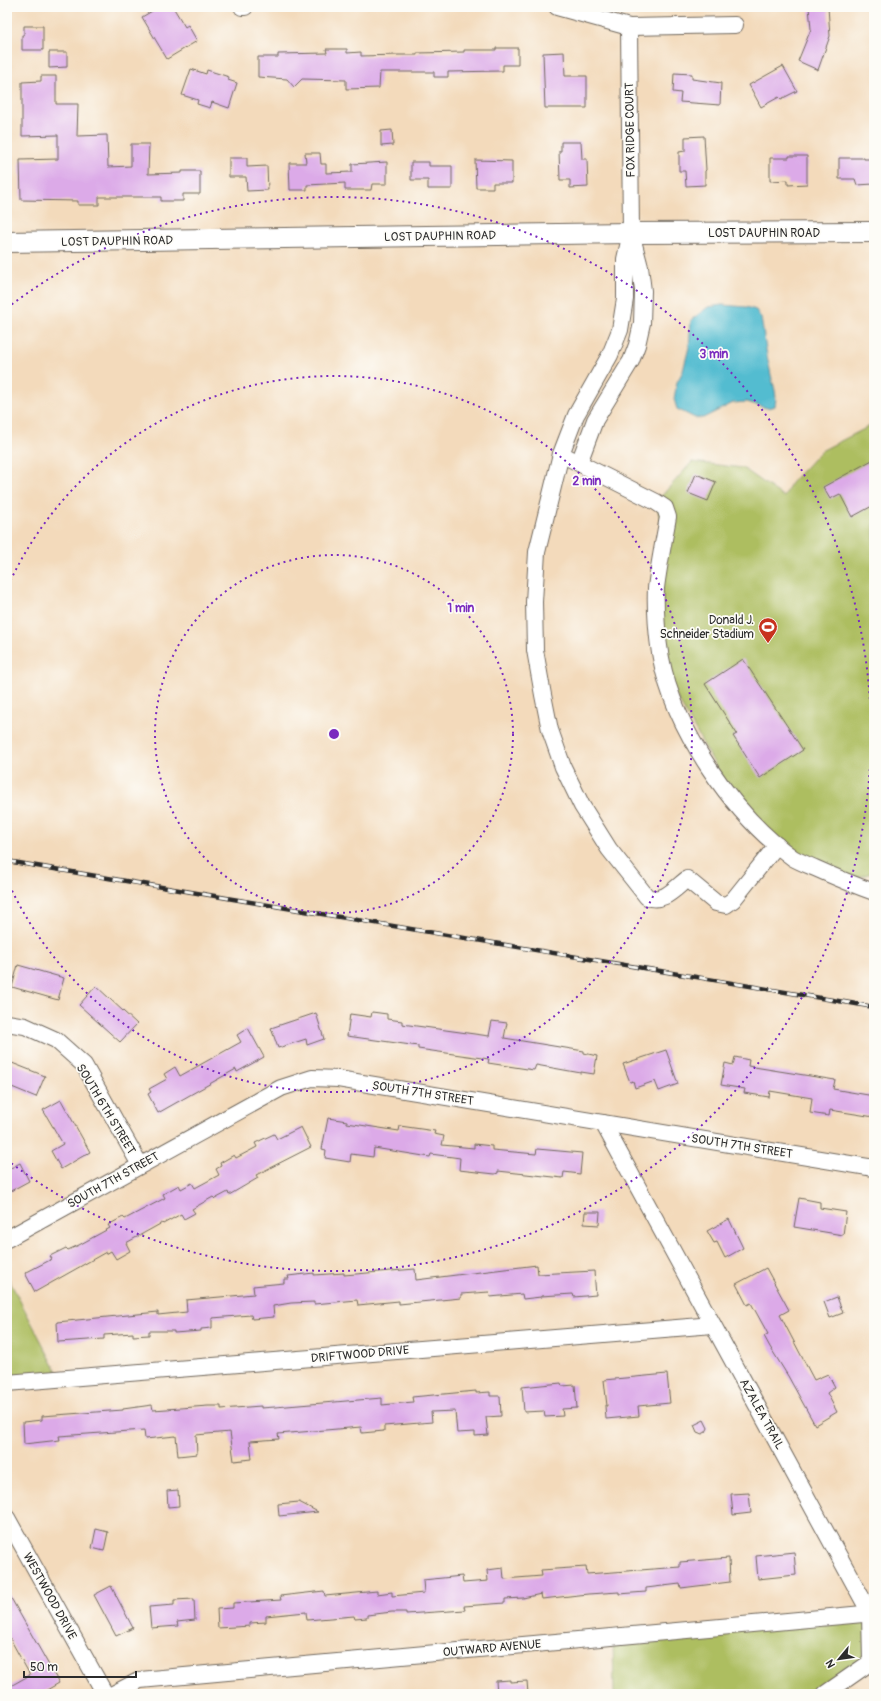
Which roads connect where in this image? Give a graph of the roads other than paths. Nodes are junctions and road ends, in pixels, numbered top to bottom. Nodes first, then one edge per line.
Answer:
1 (242, 7) edge
2 (245, 7) edge
3 (557, 7) edge
4 (735, 25) dead end
5 (629, 27) junction
6 (874, 232) edge
7 (632, 233) junction
8 (7, 242) edge
9 (560, 454) junction
10 (579, 463) junction
11 (777, 845) junction
12 (874, 892) edge
13 (7, 1023) edge
14 (603, 1123) junction
15 (140, 1166) junction
16 (874, 1168) edge
17 (7, 1239) edge
18 (713, 1325) junction
19 (7, 1383) edge
20 (7, 1518) edge
21 (872, 1613) edge
22 (105, 1694) edge
23 (113, 1694) edge
24 (825, 1694) edge

1 - 2 street
3 - 5 street
4 - 5 street
5 - 7 street, FOX RIDGE COURT
6 - 7 main road, LOST DAUPHIN ROAD
7 - 8 main road, LOST DAUPHIN ROAD
7 - 9 street
7 - 10 street
9 - 10 street
9 - 11 street
10 - 11 street
11 - 12 street
13 - 15 street, SOUTH 6TH STREET
14 - 15 street, SOUTH 7TH STREET
14 - 16 street, SOUTH 7TH STREET
14 - 18 street, AZALEA TRAIL
15 - 17 street, SOUTH 7TH STREET
18 - 19 street, DRIFTWOOD DRIVE
18 - 21 street, AZALEA TRAIL
20 - 22 street, WESTWOOD DRIVE
21 - 23 street, OUTWARD AVENUE
21 - 24 street, AZALEA TRAIL

